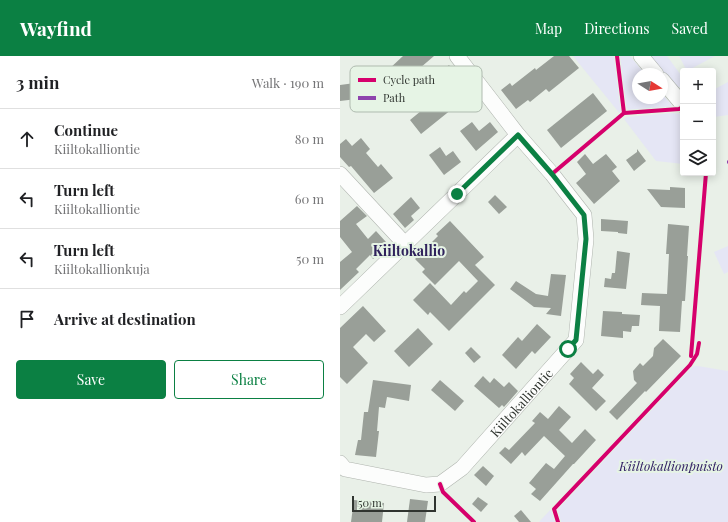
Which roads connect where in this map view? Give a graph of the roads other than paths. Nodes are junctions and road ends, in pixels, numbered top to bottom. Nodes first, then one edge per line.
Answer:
1 (457, 56) edge
2 (641, 56) edge
3 (465, 66) edge
4 (651, 68) edge
5 (668, 87) edge
6 (482, 88) edge
7 (682, 104) edge
8 (518, 135) junction
9 (340, 174) edge
10 (405, 244) junction
11 (340, 308) edge
12 (340, 463) edge

1 - 3 street, Kiiltokalliontie
2 - 4 street
5 - 7 street
6 - 8 street, Kiiltokalliontie
8 - 10 street
8 - 12 street, Kiiltokalliontie
9 - 10 street
10 - 11 street

